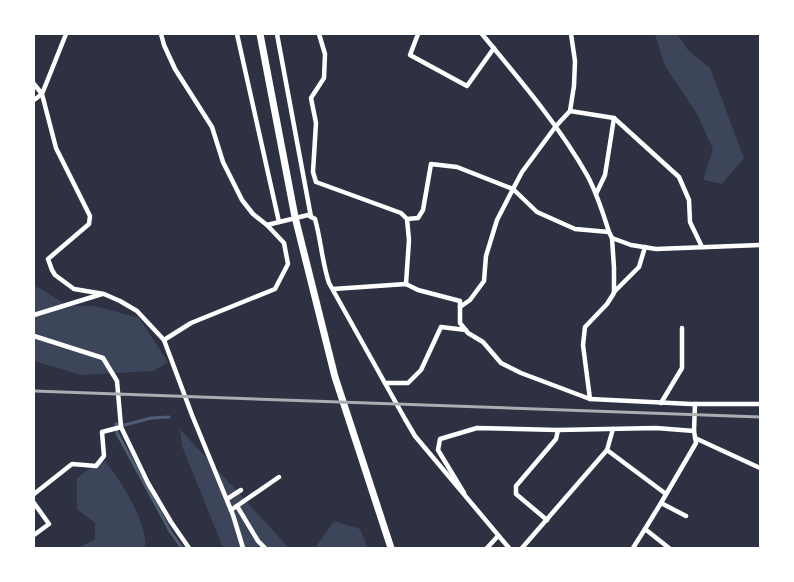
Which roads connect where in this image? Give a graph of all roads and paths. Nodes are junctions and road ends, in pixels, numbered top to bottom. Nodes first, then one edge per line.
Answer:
1 (66, 34) edge
2 (161, 34) edge
3 (237, 34) edge
4 (260, 34) edge
5 (277, 34) edge
6 (318, 34) edge
7 (418, 34) edge
8 (482, 34) edge
9 (571, 34) edge
10 (494, 48) junction
11 (34, 84) edge
12 (42, 94) junction
13 (34, 100) edge
14 (570, 111) junction
15 (614, 118) junction
16 (556, 126) junction
17 (513, 189) junction
18 (596, 194) junction
19 (311, 216) junction
20 (295, 217) junction
21 (407, 219) junction
22 (279, 222) junction
23 (267, 225) junction
24 (609, 232) junction
25 (612, 238) junction
26 (760, 245) edge
27 (645, 247) junction
28 (702, 247) junction
29 (406, 284) junction
30 (333, 289) junction
31 (614, 292) junction
32 (104, 294) junction
33 (460, 307) junction
34 (34, 315) edge
35 (682, 328) dead end
36 (466, 330) junction
37 (34, 336) edge
38 (164, 340) junction
39 (386, 384) junction
40 (590, 399) junction
41 (661, 403) junction
42 (696, 404) junction
43 (760, 404) edge
44 (121, 427) junction
45 (613, 429) junction
46 (558, 430) junction
47 (694, 431) junction
48 (695, 438) junction
49 (607, 450) junction
50 (760, 468) edge
51 (279, 478) dead end
52 (241, 490) dead end
53 (34, 494) edge
54 (666, 494) junction
55 (227, 499) junction
56 (34, 503) edge
57 (661, 503) junction
58 (471, 505) junction
59 (237, 506) junction
60 (231, 510) junction
61 (686, 516) dead end
62 (547, 520) junction
63 (645, 530) junction
64 (34, 535) edge
65 (498, 536) junction
66 (189, 548) edge
67 (243, 548) edge
68 (265, 548) edge
69 (390, 548) edge
70 (487, 548) edge
71 (509, 548) edge
72 (522, 548) edge
73 (633, 548) edge
74 (669, 548) edge

1 - 12 street
2 - 23 street
3 - 22 street
4 - 20 main road
5 - 19 street
6 - 21 street
7 - 10 street
8 - 10 street
9 - 14 street
10 - 16 street
11 - 12 street
12 - 13 street
12 - 32 street
14 - 15 street
14 - 16 street
15 - 18 street
15 - 28 street
16 - 17 street
16 - 18 street
17 - 21 street
17 - 24 street
17 - 33 street
18 - 24 street
19 - 20 street
19 - 30 street
20 - 22 street
20 - 69 main road
21 - 29 street
22 - 23 street
23 - 38 street
24 - 25 street
25 - 27 street
25 - 31 street
26 - 28 street
27 - 28 street
27 - 31 street
29 - 30 street
29 - 33 street
30 - 39 street
31 - 40 street
32 - 34 street
32 - 38 street
33 - 36 street
35 - 41 street
36 - 39 street
36 - 40 street
37 - 44 street
38 - 55 street
39 - 58 street
40 - 41 street
41 - 42 street
42 - 43 street
42 - 47 street
44 - 53 street
44 - 66 street
45 - 46 street
45 - 47 street
45 - 49 street
46 - 58 street
46 - 62 street
47 - 48 street
48 - 50 street
48 - 54 street
49 - 54 street
49 - 62 street
51 - 59 street
52 - 55 street
54 - 57 street
55 - 60 street
56 - 64 street
57 - 61 street
57 - 63 street
58 - 65 street
59 - 60 street
59 - 68 street
60 - 67 street
62 - 72 street
63 - 73 street
63 - 74 street
65 - 70 street
65 - 71 street

